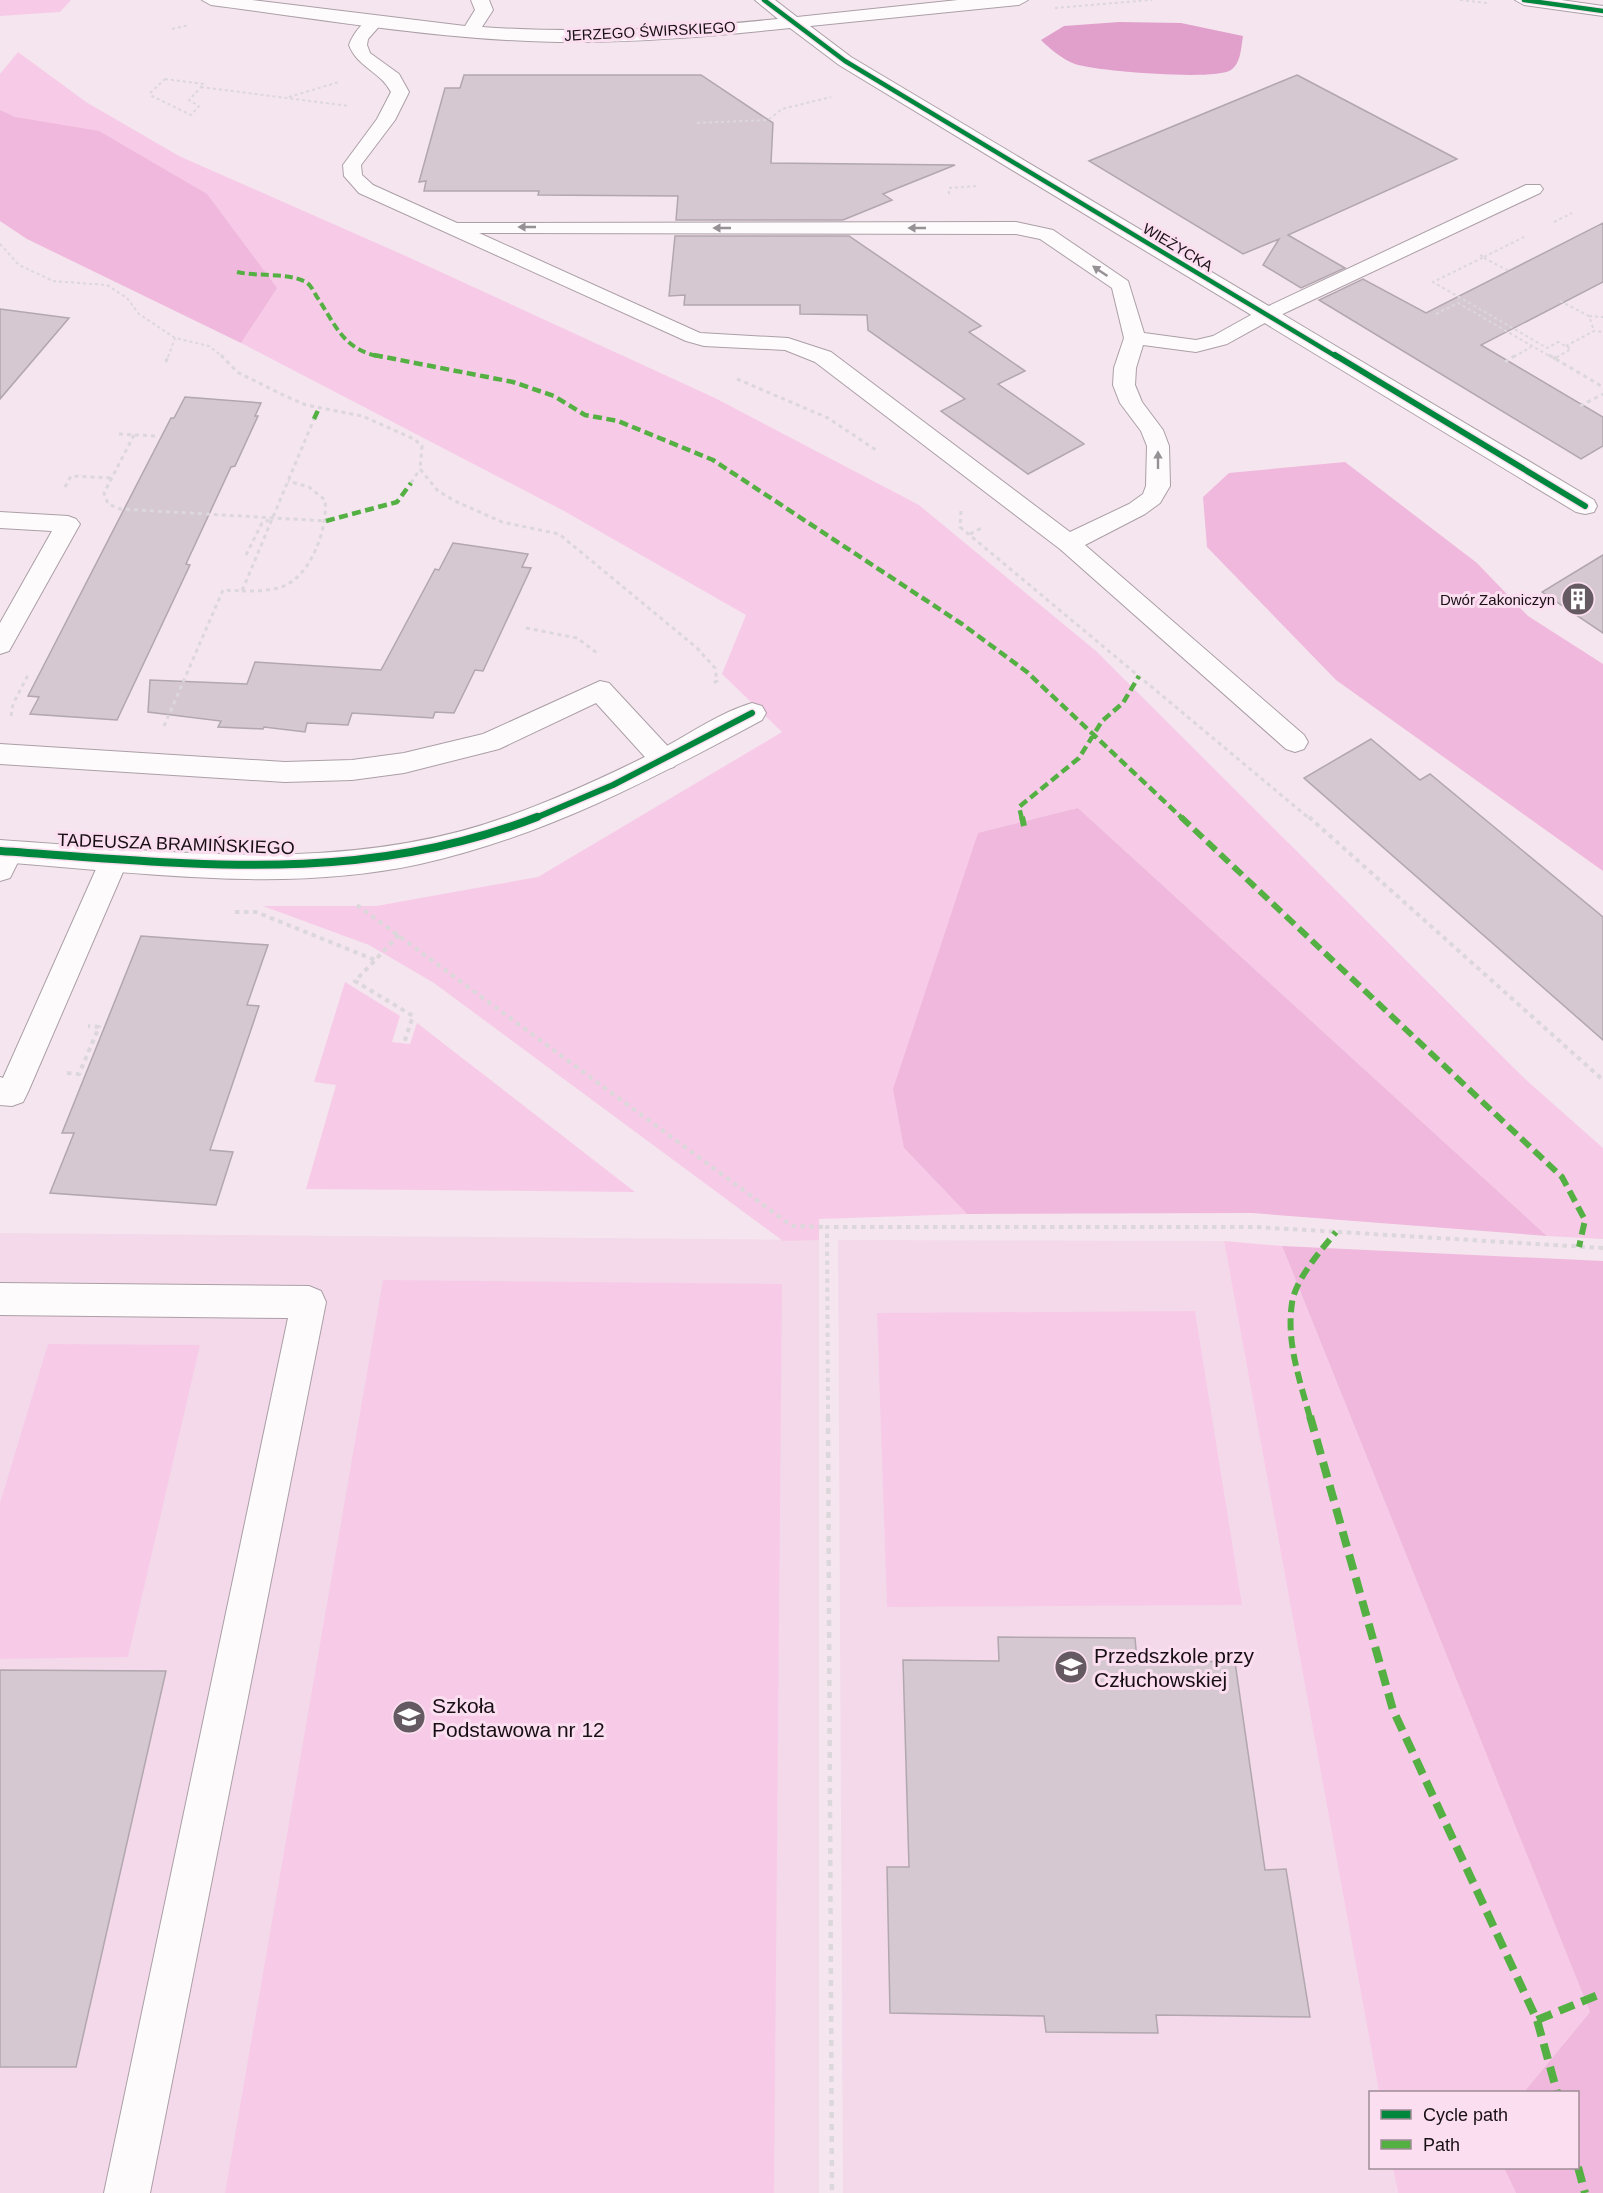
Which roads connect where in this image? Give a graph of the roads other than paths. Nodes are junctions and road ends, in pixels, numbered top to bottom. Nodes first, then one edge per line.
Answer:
1 (211, 0) edge
2 (480, 0) edge
3 (764, 0) edge
4 (1019, 0) edge
5 (1524, 0) edge
6 (1603, 11) edge
7 (376, 21) junction
8 (791, 22) junction
9 (471, 31) junction
10 (1533, 189) dead end
11 (454, 227) junction
12 (1265, 315) junction
13 (1135, 338) junction
14 (1585, 506) dead end
15 (0, 520) edge
16 (1068, 543) junction
17 (0, 645) edge
18 (752, 712) dead end
19 (1294, 742) dead end
20 (0, 754) edge
21 (664, 760) junction
22 (3, 858) edge
23 (115, 858) junction
24 (0, 1091) edge
25 (0, 1299) edge
26 (127, 2193) edge

1 - 7 street, JERZEGO ŚWIRSKIEGO
2 - 9 street
3 - 8 street, WIEŻYCKA
4 - 8 street, JERZEGO ŚWIRSKIEGO
5 - 6 street
7 - 9 street, JERZEGO ŚWIRSKIEGO
7 - 11 lane
8 - 9 street, JERZEGO ŚWIRSKIEGO
8 - 12 street, WIEŻYCKA
10 - 12 lane
13 -> 11 lane
11 - 16 lane
12 - 13 lane
12 - 14 street, WIEŻYCKA
16 -> 13 lane
15 - 17 lane
16 - 19 lane
18 - 21 street, TADEUSZA BRAMIŃSKIEGO
20 - 21 lane
21 - 23 street, TADEUSZA BRAMIŃSKIEGO
22 - 23 street, TADEUSZA BRAMIŃSKIEGO
23 - 24 lane
25 - 26 lane

